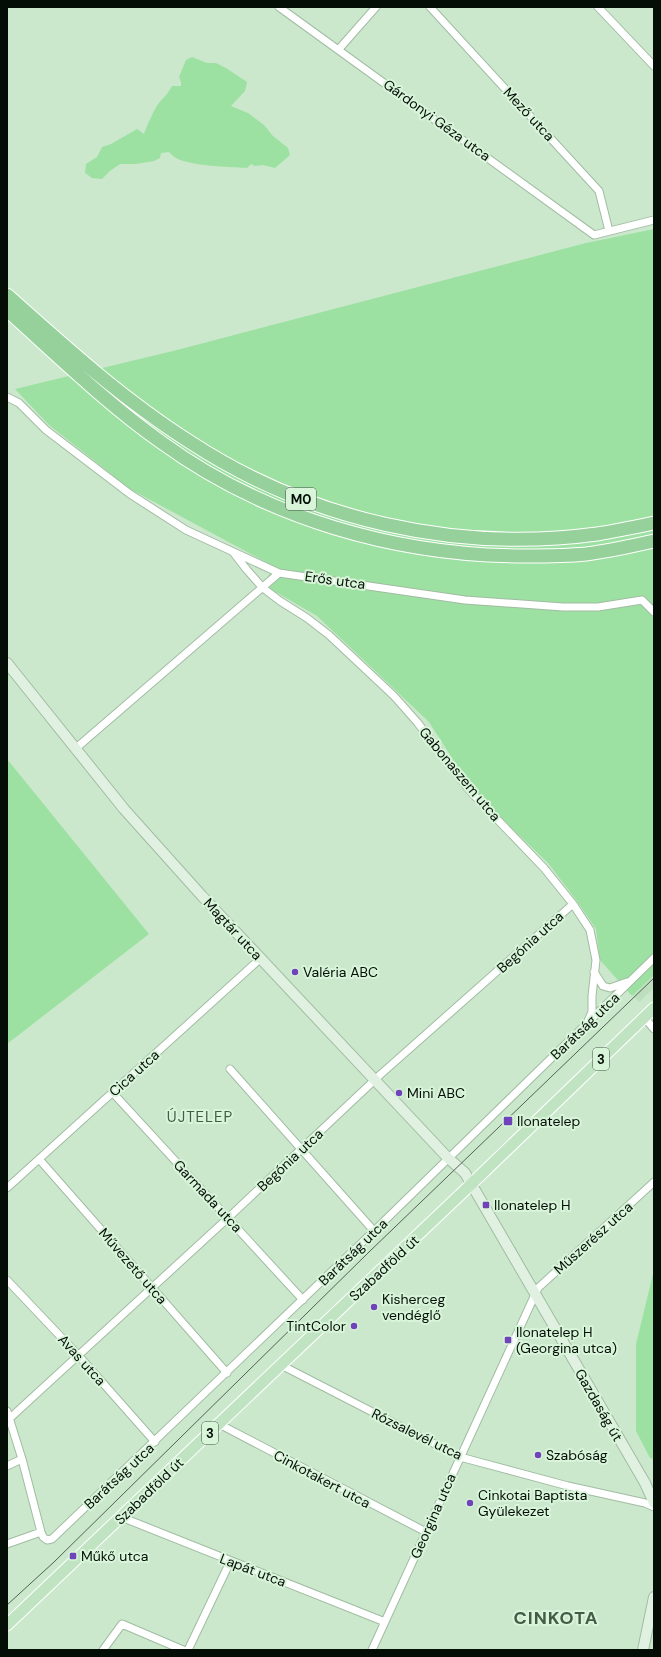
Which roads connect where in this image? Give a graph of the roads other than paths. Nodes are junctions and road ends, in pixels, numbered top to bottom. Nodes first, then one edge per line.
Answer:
1 (279, 7) edge
2 (376, 7) edge
3 (430, 7) edge
4 (598, 7) edge
5 (339, 49) junction
6 (654, 66) edge
7 (654, 220) edge
8 (609, 231) junction
9 (7, 295) edge
10 (7, 310) edge
11 (7, 396) edge
12 (654, 523) edge
13 (654, 541) edge
14 (233, 552) junction
15 (279, 573) junction
16 (263, 588) junction
17 (654, 612) edge
18 (7, 663) edge
19 (75, 750) junction
20 (573, 904) junction
21 (261, 958) junction
22 (654, 958) edge
23 (594, 972) junction
24 (631, 981) junction
25 (654, 1008) edge
26 (644, 1017) junction
27 (588, 1023) junction
28 (654, 1028) edge
29 (230, 1069) dead end
30 (376, 1080) junction
31 (113, 1092) junction
32 (301, 1149) junction
33 (448, 1158) junction
34 (39, 1159) junction
35 (654, 1182) edge
36 (472, 1184) junction
37 (7, 1188) edge
38 (228, 1218) junction
39 (374, 1232) junction
40 (7, 1280) edge
41 (152, 1288) junction
42 (535, 1295) junction
43 (303, 1300) junction
44 (79, 1356) junction
45 (281, 1365) junction
46 (227, 1373) junction
47 (8, 1415) edge
48 (219, 1424) junction
49 (155, 1442) junction
50 (460, 1457) junction
51 (22, 1459) junction
52 (7, 1466) edge
53 (654, 1503) edge
54 (654, 1507) edge
55 (121, 1517) junction
56 (41, 1532) junction
57 (426, 1532) junction
58 (7, 1544) edge
59 (230, 1562) junction
60 (654, 1597) edge
61 (385, 1622) junction
62 (7, 1625) edge
63 (103, 1650) edge
64 (183, 1650) edge
65 (188, 1650) edge
66 (372, 1650) edge
67 (643, 1650) edge

1 - 5 street, Gárdonyi Géza utca
2 - 5 street
3 - 8 street, Mező utca
4 - 6 street
5 - 8 street, Gárdonyi Géza utca
7 - 8 street
9 - 12 highway, M0
10 - 13 highway, M0
11 - 14 street
14 - 15 street
14 - 16 street, Gabonaszem utca
15 - 16 street
15 - 17 street, Erős utca
16 - 19 street
16 - 20 street, Gabonaszem utca
18 - 19 street, Magtár utca
19 - 21 street, Magtár utca
20 - 23 street, Gabonaszem utca
20 - 30 street, Begónia utca
21 - 30 street, Magtár utca
21 - 31 street, Cica utca
22 - 24 street, Barátság utca
23 - 24 street
23 - 27 street, Gabonaszem utca
24 - 27 street, Barátság utca
25 - 26 main road, Szabadföld út / 3
26 - 28 street
26 - 36 main road, Szabadföld út / 3
27 - 33 street, Barátság utca
29 - 32 street
30 - 32 street, Begónia utca
30 - 33 street, Magtár utca
31 - 34 street, Cica utca
31 - 38 street, Garmada utca
32 - 38 street, Begónia utca
32 - 39 street
33 - 36 street, Magtár utca
33 - 39 street, Barátság utca
34 - 37 street, Cica utca
34 - 41 street, Művezető utca
35 - 42 street, Műszerész utca
36 - 42 street, Gazdaság út
36 - 45 main road, Szabadföld út / 3
38 - 41 street, Begónia utca
38 - 43 street, Garmada utca
39 - 43 street, Barátság utca
40 - 44 street, Avas utca
41 - 44 street, Begónia utca
41 - 46 street, Művezető utca
42 - 50 street, Georgina utca
42 - 53 street, Gazdaság út
43 - 46 street, Barátság utca
44 - 47 street, Begónia utca
44 - 49 street, Avas utca
45 - 48 main road, Szabadföld út / 3
45 - 50 street, Rózsalevél utca
46 - 49 street, Barátság utca
47 - 51 street
48 - 55 main road, Szabadföld út / 3
48 - 57 street, Cinkotakert utca
49 - 56 street, Barátság utca
50 - 54 street, Rózsalevél utca
50 - 57 street, Georgina utca
51 - 52 street
51 - 56 street
55 - 59 street, Lapát utca
55 - 62 main road, Szabadföld út / 3
56 - 58 street
57 - 61 street, Georgina utca
59 - 61 street, Lapát utca
59 - 65 street
60 - 67 street
61 - 66 street, Georgina utca
63 - 64 street

